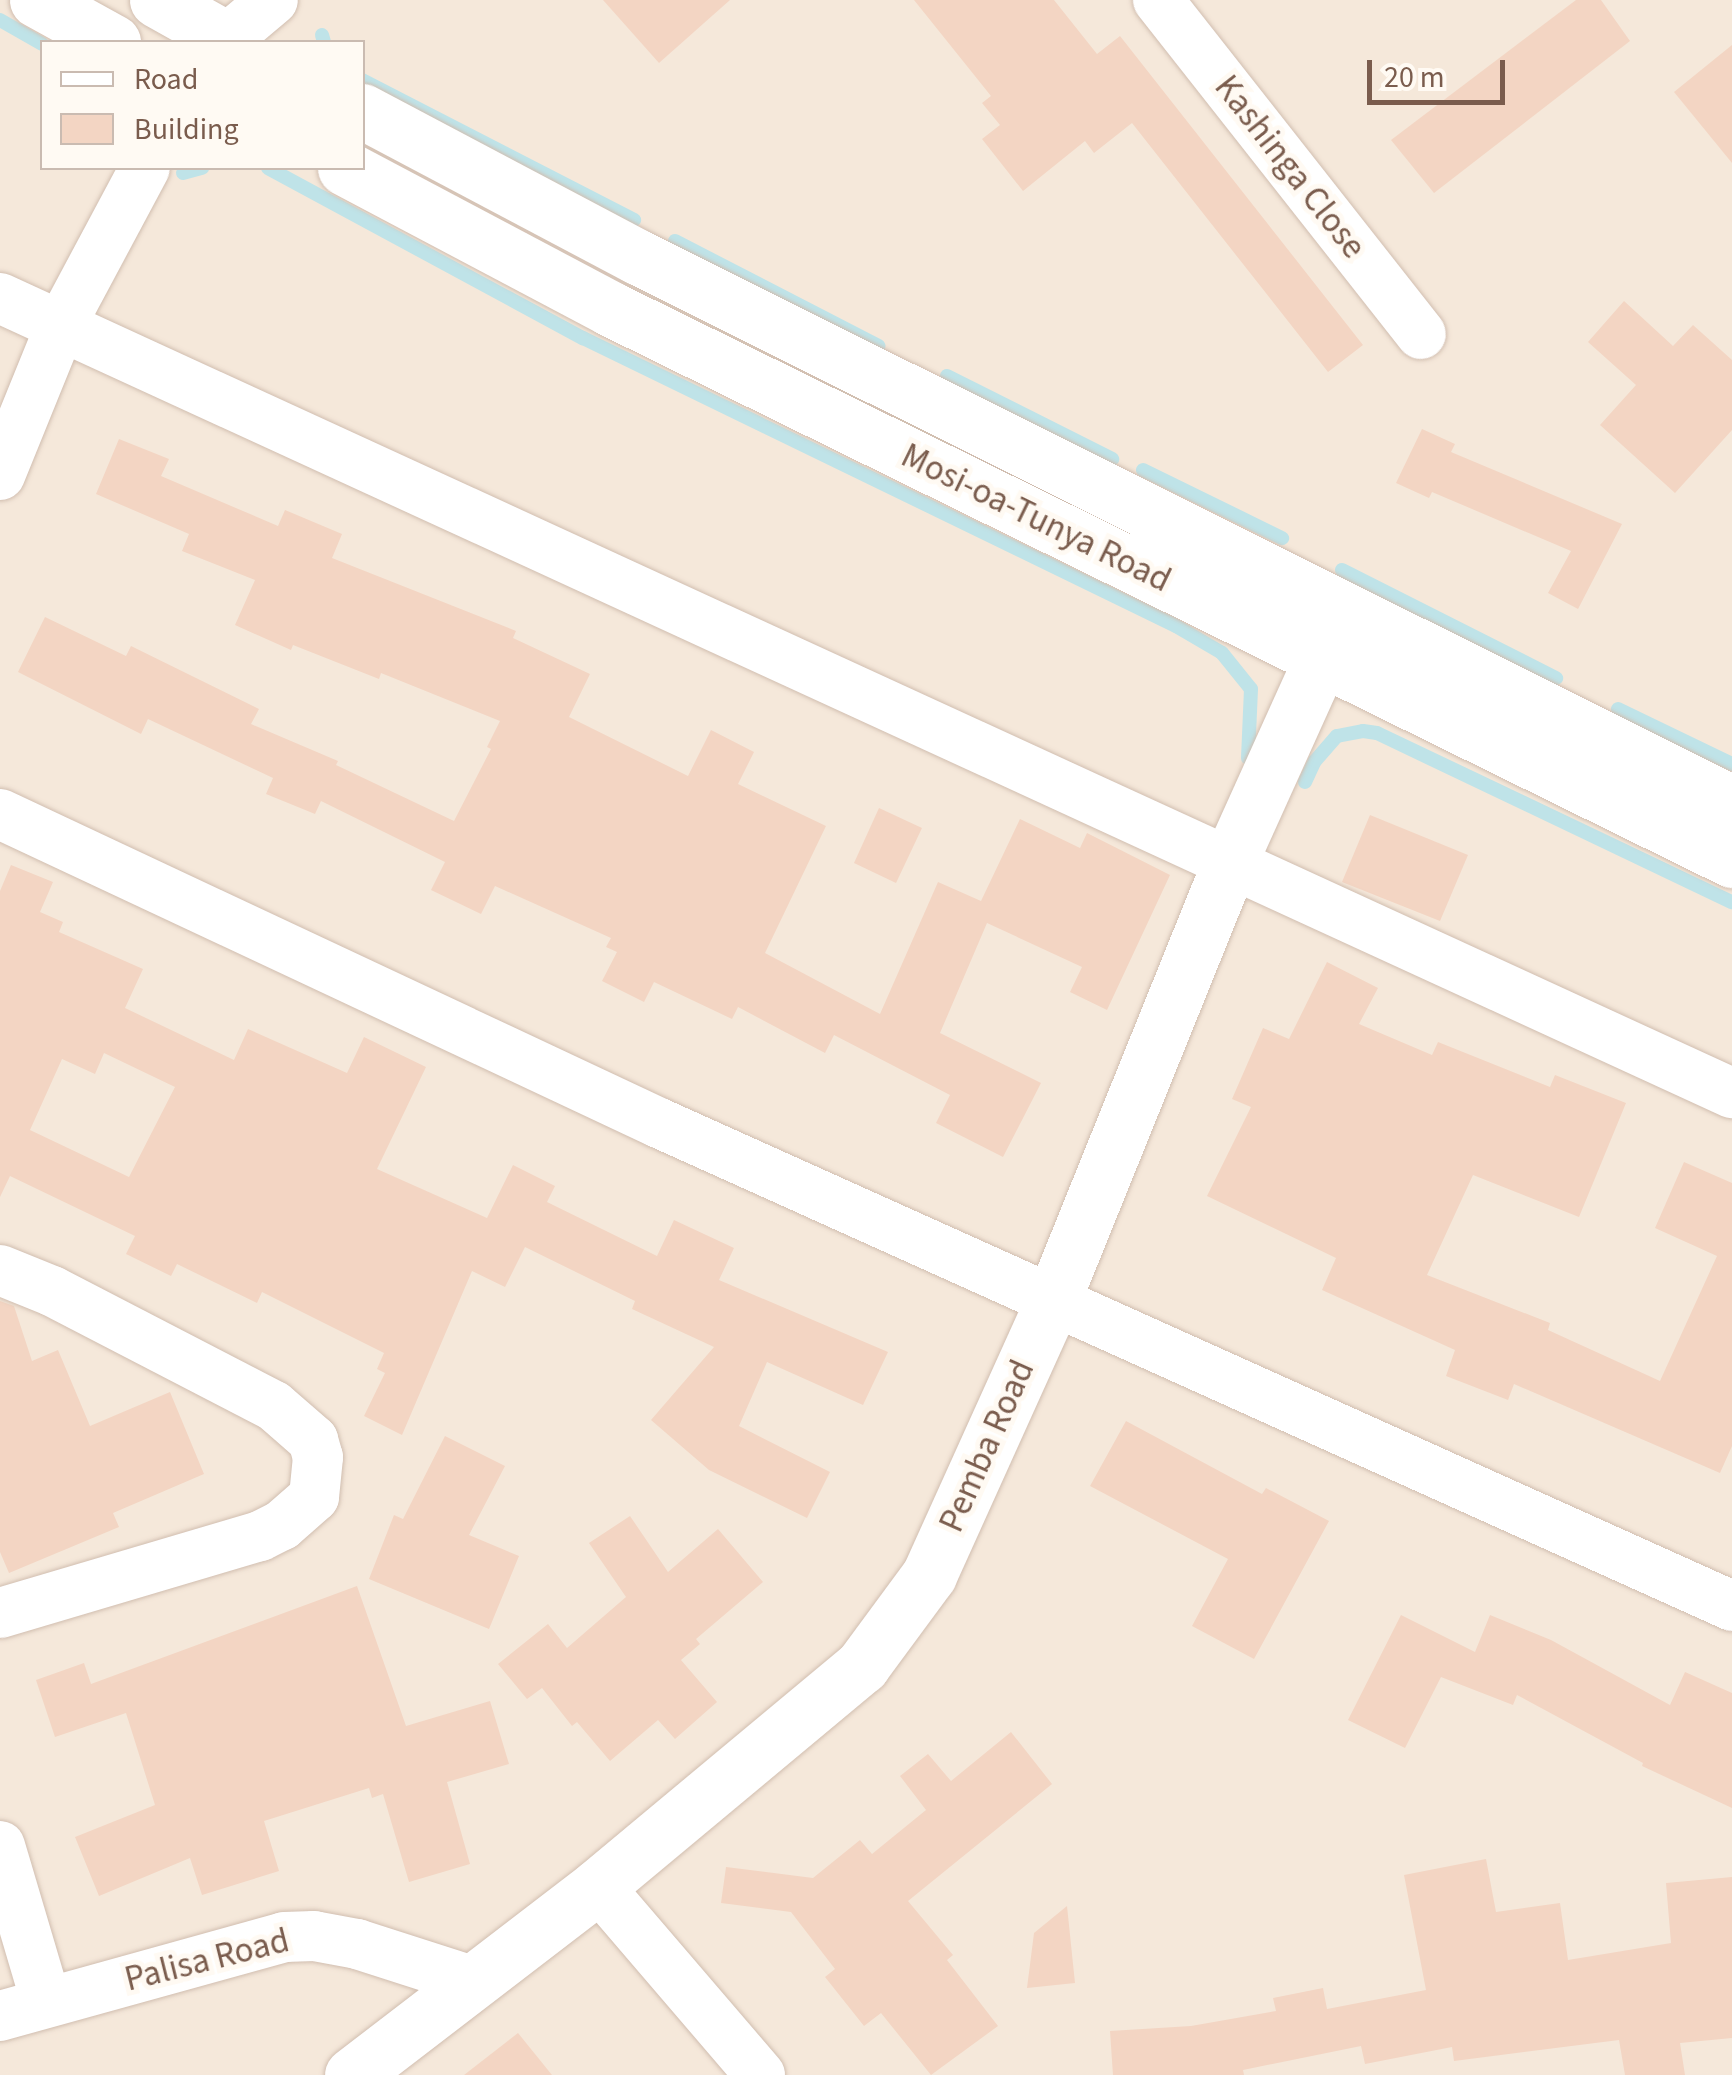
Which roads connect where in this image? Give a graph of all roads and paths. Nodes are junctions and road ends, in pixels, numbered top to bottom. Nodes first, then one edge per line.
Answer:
1 (37, 0) edge
2 (157, 0) edge
3 (273, 0) edge
4 (1158, 0) edge
5 (109, 40) edge
6 (225, 40) edge
7 (228, 40) edge
8 (365, 113) edge
9 (144, 170) edge
10 (349, 170) edge
11 (0, 298) edge
12 (61, 325) junction
13 (1421, 334) dead end
14 (0, 475) edge
15 (1332, 635) junction
16 (1732, 803) edge
17 (0, 814) edge
18 (1732, 860) edge
19 (1230, 861) junction
20 (1732, 1092) edge
21 (0, 1270) edge
22 (1053, 1300) junction
23 (1732, 1606) edge
24 (0, 1613) edge
25 (0, 1846) edge
26 (598, 1886) junction
27 (472, 1981) junction
28 (23, 2008) edge
29 (352, 2075) edge
30 (760, 2075) edge

1 - 5 main road
2 - 6 main road
3 - 7 street
4 - 13 street, Kashinga Close
8 - 15 main road, Mosi-oa-Tunya Road
9 - 12 street
10 - 15 main road, Mosi-oa-Tunya Road
11 - 12 street
12 - 14 street
12 - 19 street
15 - 16 main road, Mosi-oa-Tunya Road
15 - 18 main road, Mosi-oa-Tunya Road
15 - 19 main road, Pemba Road
17 - 22 street
19 - 20 street
19 - 22 main road, Pemba Road
21 - 24 street
22 - 23 street
22 - 26 main road, Pemba Road
25 - 28 street
26 - 27 main road, Pemba Road
26 - 30 street
27 - 28 street, Palisa Road
27 - 29 main road, Pemba Road

